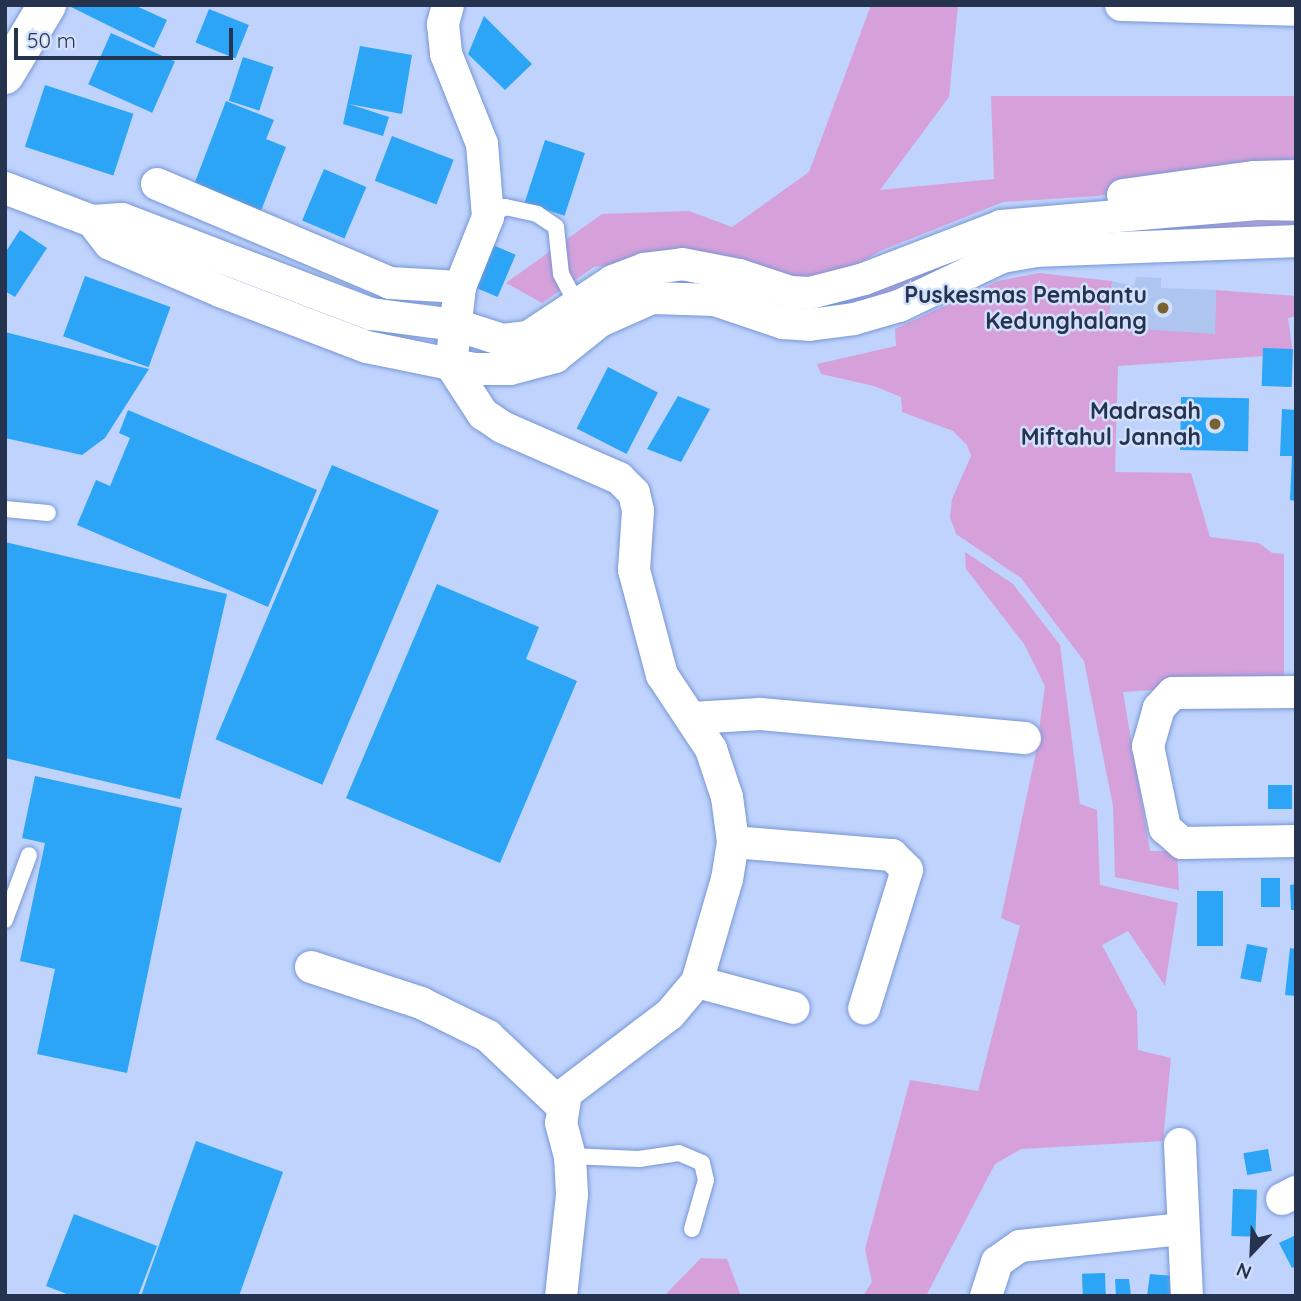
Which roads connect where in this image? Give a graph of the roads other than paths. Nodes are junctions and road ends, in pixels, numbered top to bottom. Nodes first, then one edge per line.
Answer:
1 (47, 5) edge
2 (448, 5) edge
3 (1121, 5) edge
4 (1296, 10) edge
5 (5, 75) edge
6 (1296, 176) edge
7 (157, 184) dead end
8 (5, 188) edge
9 (1256, 191) junction
10 (1296, 205) edge
11 (488, 217) junction
12 (92, 221) junction
13 (1296, 241) edge
14 (460, 287) junction
15 (589, 313) junction
16 (456, 325) junction
17 (451, 365) junction
18 (5, 509) edge
19 (48, 513) dead end
20 (1296, 692) edge
21 (692, 718) junction
22 (1026, 737) dead end
23 (1296, 841) edge
24 (733, 842) junction
25 (29, 855) dead end
26 (5, 920) edge
27 (311, 967) dead end
28 (697, 982) junction
29 (794, 1008) dead end
30 (864, 1009) dead end
31 (562, 1106) junction
32 (1180, 1144) dead end
33 (570, 1156) junction
34 (692, 1229) dead end
35 (1183, 1229) junction
36 (561, 1296) edge
37 (986, 1296) edge
38 (1187, 1296) edge

1 - 5 main road
2 - 11 street
3 - 4 street
6 - 9 street
7 - 14 street
8 - 12 street
9 - 10 street
9 - 15 street
11 - 14 street
11 - 15 lane
12 - 16 street
12 - 17 street
13 - 15 street
14 - 16 street
15 - 16 street
15 - 17 street
16 - 17 street
17 - 21 street
18 - 19 lane
20 - 23 street
21 - 22 street
21 - 24 street
24 - 28 street
24 - 30 street
25 - 26 lane
27 - 31 street
28 - 29 street
28 - 31 street
31 - 33 street
32 - 35 street
33 - 34 lane
33 - 36 street
35 - 37 street
35 - 38 street

